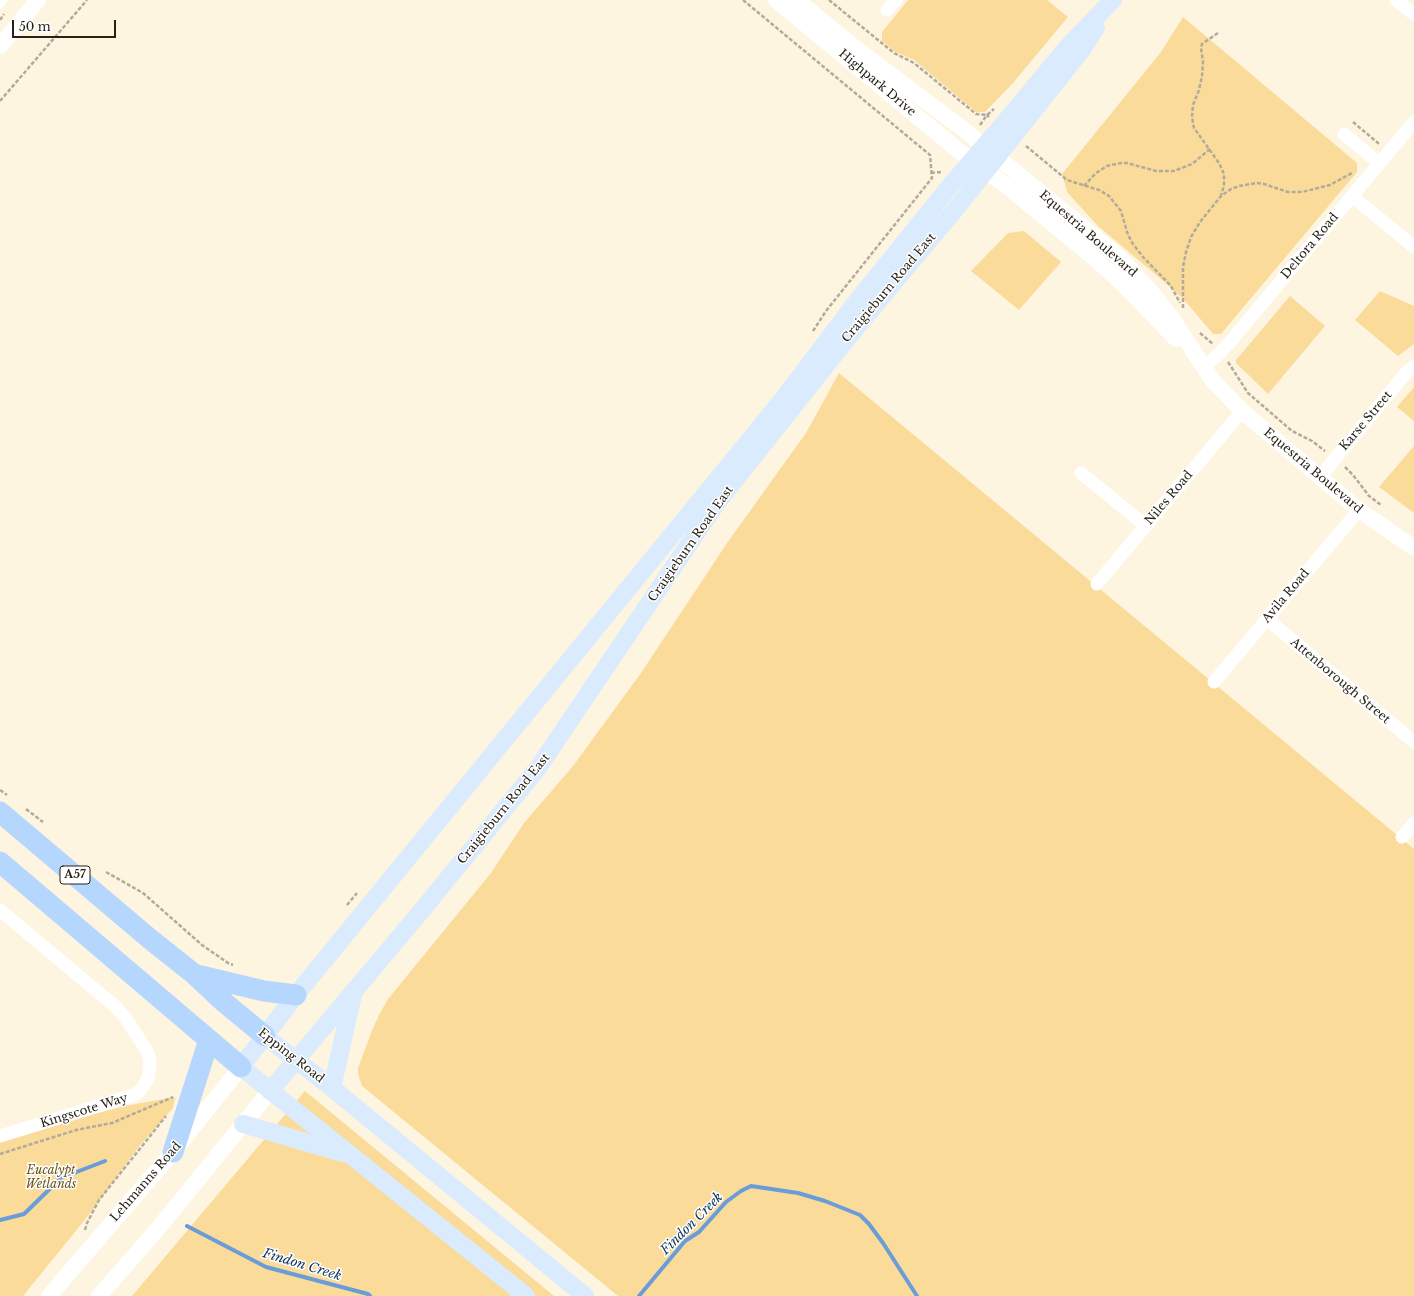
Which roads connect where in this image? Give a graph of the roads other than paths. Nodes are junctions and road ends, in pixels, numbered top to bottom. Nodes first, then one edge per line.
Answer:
1 (4, 0) edge
2 (38, 0) edge
3 (776, 0) edge
4 (797, 0) edge
5 (896, 0) edge
6 (1114, 0) edge
7 (1396, 0) edge
8 (0, 4) edge
9 (887, 10) dead end
10 (1414, 14) edge
11 (0, 46) edge
12 (1414, 122) edge
13 (1344, 134) dead end
14 (984, 158) junction
15 (1379, 163) junction
16 (1352, 196) junction
17 (1414, 247) edge
18 (1414, 366) edge
19 (1203, 368) junction
20 (1242, 411) junction
21 (1081, 473) dead end
22 (1320, 477) junction
23 (1358, 510) junction
24 (1146, 526) junction
25 (1414, 548) edge
26 (1097, 584) dead end
27 (1267, 619) junction
28 (1214, 682) dead end
29 (1414, 742) edge
30 (0, 812) edge
31 (1414, 823) edge
32 (1402, 837) dead end
33 (0, 862) edge
34 (0, 910) edge
35 (194, 974) junction
36 (354, 990) junction
37 (296, 995) junction
38 (265, 1036) junction
39 (209, 1040) junction
40 (296, 1060) junction
41 (241, 1067) junction
42 (332, 1088) junction
43 (270, 1091) junction
44 (243, 1124) junction
45 (0, 1136) edge
46 (173, 1152) junction
47 (351, 1156) junction
48 (49, 1296) edge
49 (99, 1296) edge
50 (526, 1296) edge
51 (585, 1296) edge

1 - 8 lane
2 - 11 street
3 - 14 street, Highpark Drive
4 - 14 street, Highpark Drive
5 - 9 street
6 - 14 main road, Craigieburn Road East
7 - 10 street
12 - 15 street, Deltora Road
13 - 15 street
14 - 19 street, Equestria Boulevard
14 - 36 main road, Craigieburn Road East
14 - 37 main road, Craigieburn Road East
15 - 16 street, Deltora Road
16 - 17 street
16 - 19 street, Deltora Road
18 - 22 street, Karse Street
19 - 20 street, Equestria Boulevard
20 - 22 street, Equestria Boulevard
20 - 24 street, Niles Road
21 - 24 street
22 - 23 street, Equestria Boulevard
23 - 25 street, Equestria Boulevard
23 - 27 street, Avila Road
24 - 26 street, Niles Road
27 - 28 street, Avila Road
27 - 29 street, Attenborough Street
30 - 35 main road, Epping Road / A57
31 - 32 street
33 - 39 main road
34 - 45 street, Kingscote Way
35 - 37 main road
35 - 38 main road, Epping Road / A57
36 - 40 main road, Craigieburn Road East
36 - 42 main road
37 - 38 main road, Craigieburn Road East
38 - 40 main road, Epping Road
38 - 41 main road, Craigieburn Road East
39 - 41 main road
39 - 46 main road
40 - 42 main road, Epping Road
40 - 43 main road, Craigieburn Road East
41 - 43 main road
41 - 46 street, Lehmanns Road
42 - 51 main road, Epping Road
43 - 44 street
43 - 47 main road
44 - 47 main road
44 - 49 street
46 - 48 street, Lehmanns Road
47 - 50 main road

